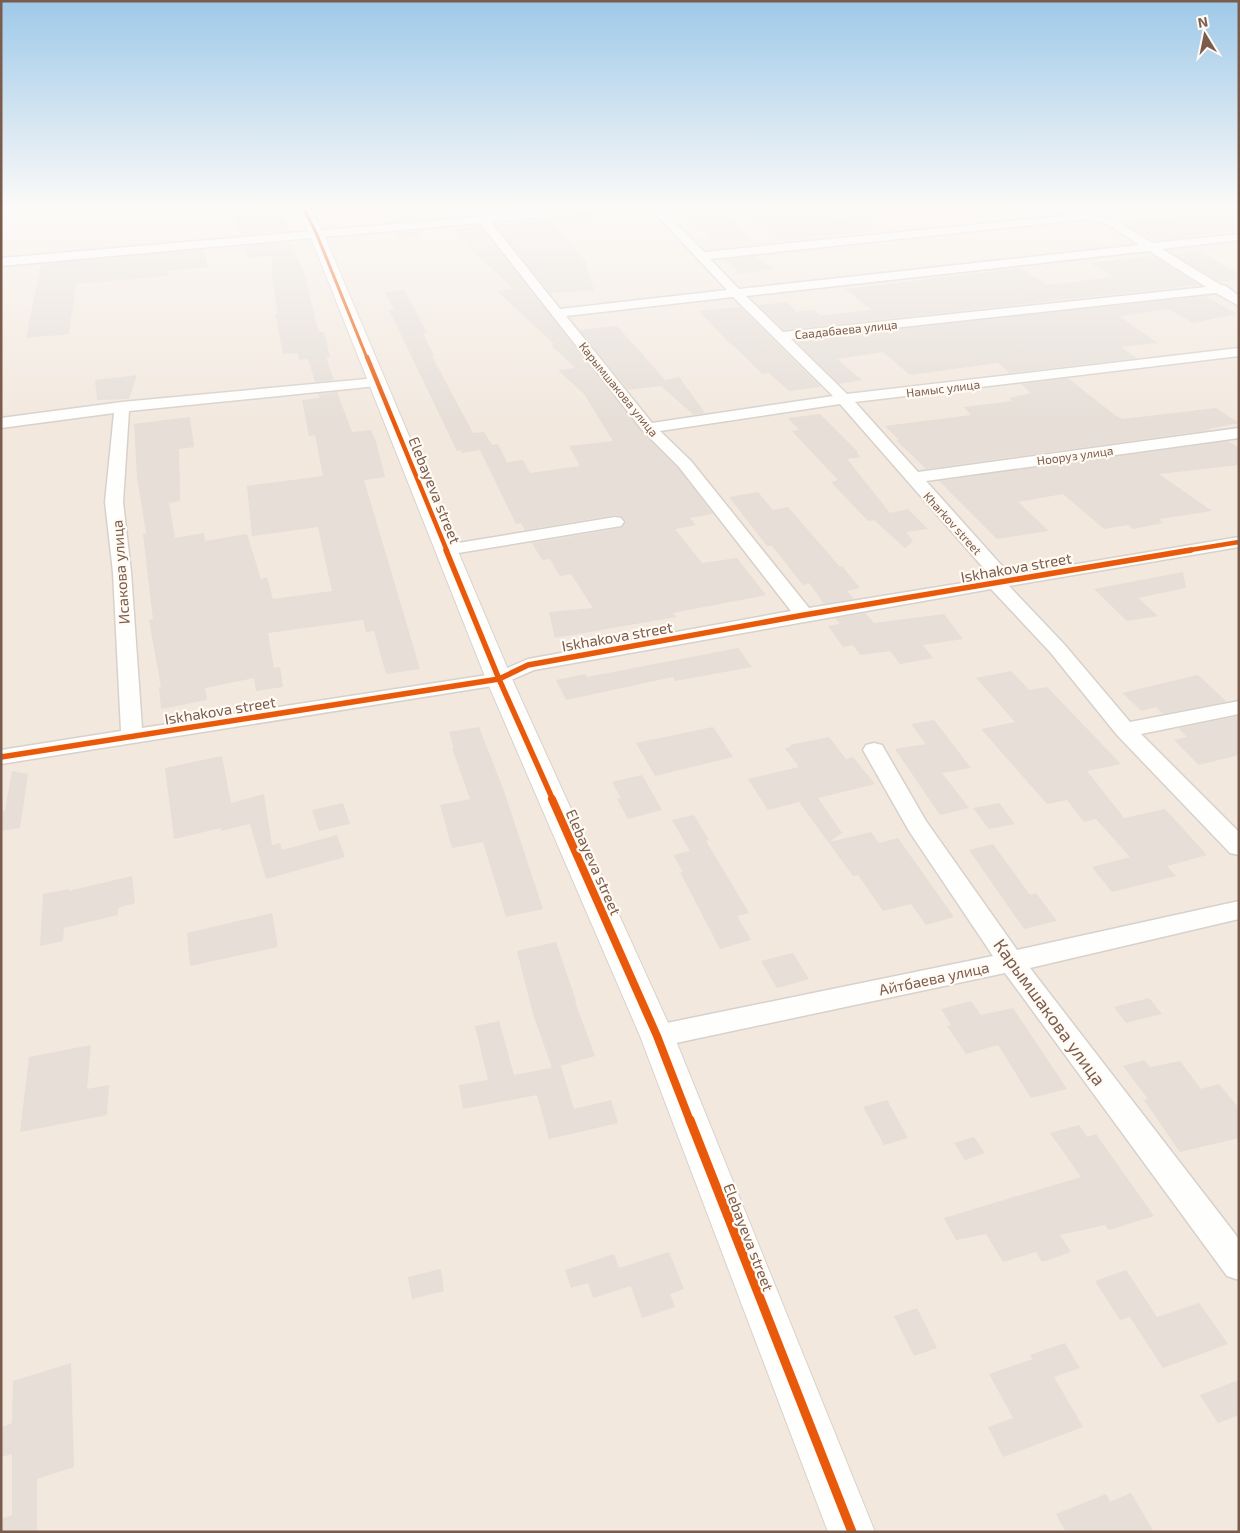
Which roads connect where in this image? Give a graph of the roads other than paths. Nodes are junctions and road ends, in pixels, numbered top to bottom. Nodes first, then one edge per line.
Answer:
1 (335, 279) edge
2 (530, 279) edge
3 (722, 279) edge
4 (876, 279) edge
5 (1200, 279) edge
6 (1239, 287) edge
7 (1219, 290) junction
8 (737, 294) junction
9 (1239, 302) edge
10 (557, 313) junction
11 (781, 336) junction
12 (1239, 352) edge
13 (378, 382) junction
14 (844, 399) junction
15 (122, 407) junction
16 (1, 423) edge
17 (648, 428) junction
18 (1239, 433) edge
19 (912, 478) junction
20 (615, 522) dead end
21 (1239, 542) edge
22 (446, 550) junction
23 (996, 584) junction
24 (804, 615) junction
25 (499, 679) junction
26 (1239, 707) edge
27 (1124, 730) junction
28 (132, 736) junction
29 (874, 750) dead end
30 (1, 757) edge
31 (1239, 847) edge
32 (1239, 910) edge
33 (1011, 962) junction
34 (657, 1036) junction
35 (1239, 1265) edge
36 (852, 1532) edge

1 - 13 street, Elebayeva street
2 - 10 street, Карымшакова улица
3 - 8 street, Kharkov street
4 - 8 street
5 - 7 street
6 - 7 street, Саадабаева улица
7 - 9 street
7 - 11 street, Саадабаева улица
8 - 10 street
8 - 11 street, Kharkov street
10 - 17 street, Карымшакова улица
11 - 14 street, Kharkov street
12 - 14 street, Намыс улица
13 - 15 street
13 - 22 street, Elebayeva street
14 - 17 street, Намыс улица
14 - 19 street, Kharkov street
15 - 16 street
15 - 28 street, Исакова улица
17 - 24 street, Карымшакова улица
18 - 19 street, Нооруз улица
19 - 23 street, Kharkov street
20 - 22 street
21 - 23 street, Iskhakova street
22 - 25 street, Elebayeva street
23 - 24 street, Iskhakova street
23 - 27 street, Kharkov street
24 - 25 street, Iskhakova street
25 - 28 street, Iskhakova street
25 - 34 street, Elebayeva street
26 - 27 street
27 - 31 street, Kharkov street
28 - 30 street, Iskhakova street
29 - 33 street, Карымшакова улица
32 - 33 street, Айтбаева улица
33 - 34 street, Айтбаева улица
33 - 35 street, Карымшакова улица
34 - 36 street, Elebayeva street

